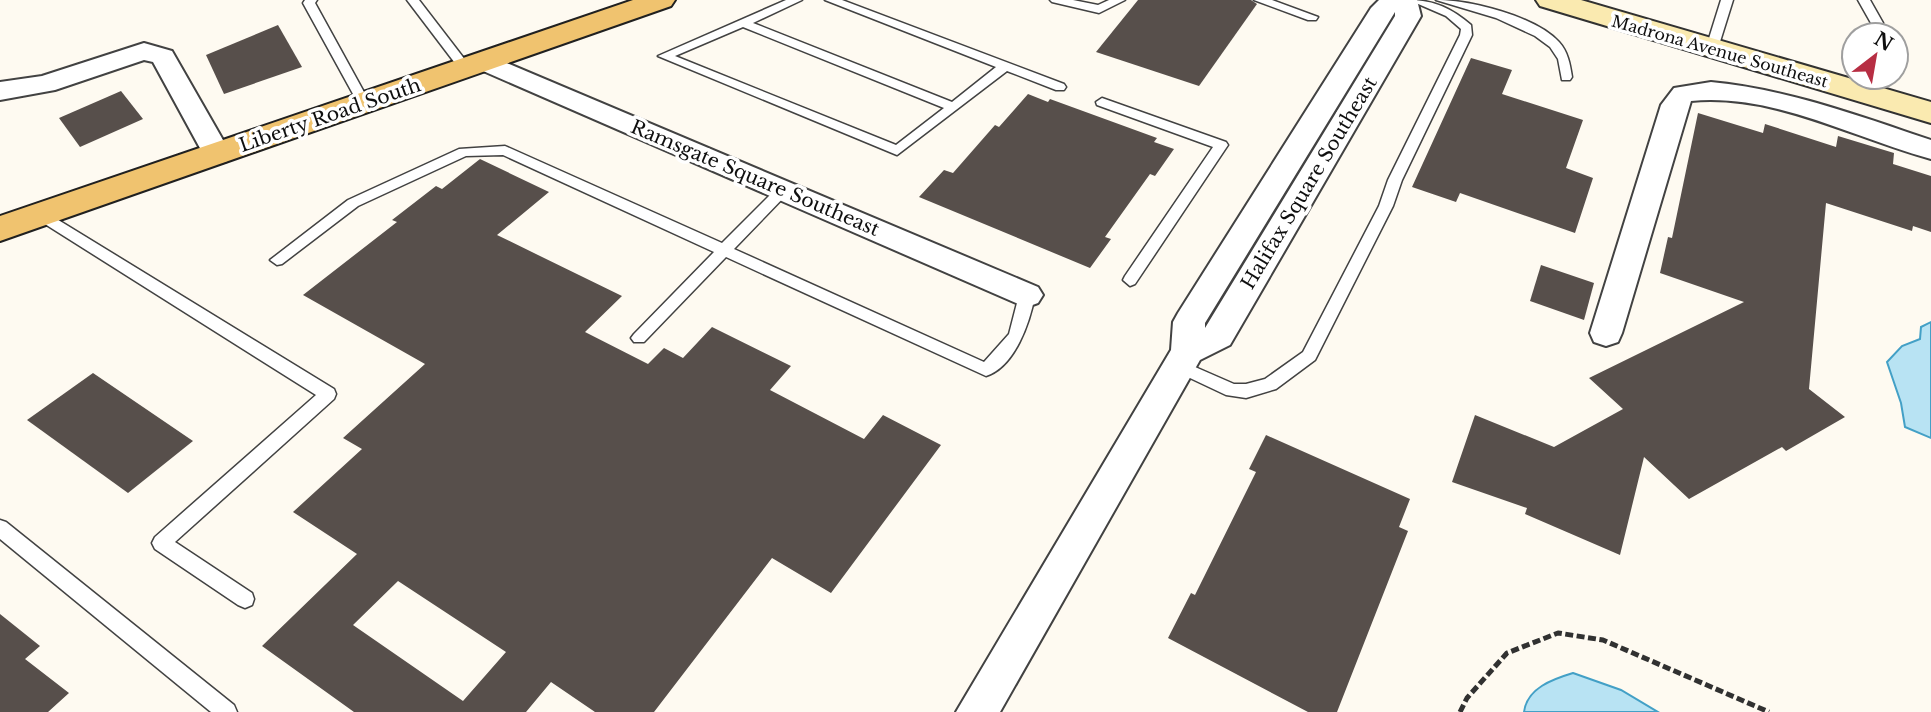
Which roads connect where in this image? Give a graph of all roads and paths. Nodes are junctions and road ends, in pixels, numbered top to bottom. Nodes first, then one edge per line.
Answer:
1 (311, 0) edge
2 (413, 0) edge
3 (661, 0) edge
4 (796, 0) edge
5 (831, 0) edge
6 (1056, 0) edge
7 (1119, 0) edge
8 (1260, 0) edge
9 (1398, 0) edge
10 (1405, 0) edge
11 (1415, 0) edge
12 (1442, 0) edge
13 (1550, 0) edge
14 (1727, 0) edge
15 (1864, 0) edge
16 (1312, 18) dead end
17 (1876, 21) edge
18 (743, 23) junction
19 (1712, 48) junction
20 (474, 64) junction
21 (1006, 66) junction
22 (1566, 77) dead end
23 (1840, 79) edge
24 (1060, 87) dead end
25 (0, 91) edge
26 (1880, 91) edge
27 (1102, 102) dead end
28 (364, 103) junction
29 (953, 107) junction
30 (1931, 113) edge
31 (1931, 150) edge
32 (217, 154) junction
33 (783, 190) junction
34 (42, 215) junction
35 (0, 229) edge
36 (726, 249) junction
37 (276, 260) dead end
38 (1129, 280) dead end
39 (1027, 295) joint
40 (1606, 333) dead end
41 (639, 338) dead end
42 (1184, 358) junction
43 (0, 528) edge
44 (245, 599) dead end
45 (227, 712) edge
46 (977, 712) edge
47 (1460, 712) edge
48 (1769, 712) edge

1 - 28 lane
2 - 20 lane
3 - 20 main road, Liberty Road South
4 - 18 lane
5 - 21 lane
6 - 7 lane
8 - 16 lane
9 - 42 street, Halifax Square Southeast
10 - 42 street, Halifax Square Southeast
11 - 42 lane
12 - 22 lane
13 - 19 main road, Madrona Avenue Southeast
14 - 19 lane
15 - 17 lane
18 - 29 lane
18 - 29 lane
19 - 23 main road, Madrona Avenue Southeast
20 - 28 main road, Liberty Road South
20 - 33 street, Ramsgate Square Southeast
21 - 24 lane
21 - 29 lane
25 - 32 street
26 - 30 main road, Madrona Avenue Southeast
27 - 38 lane
28 - 32 main road, Liberty Road South
31 - 40 street
32 - 34 main road, Liberty Road South
33 - 36 lane
33 - 39 street, Ramsgate Square Southeast
34 - 35 main road, Liberty Road South
34 - 44 lane
36 - 37 lane
36 - 39 lane
36 - 41 lane
42 - 46 street, Halifax Square Southeast
43 - 45 lane
47 - 48 path

